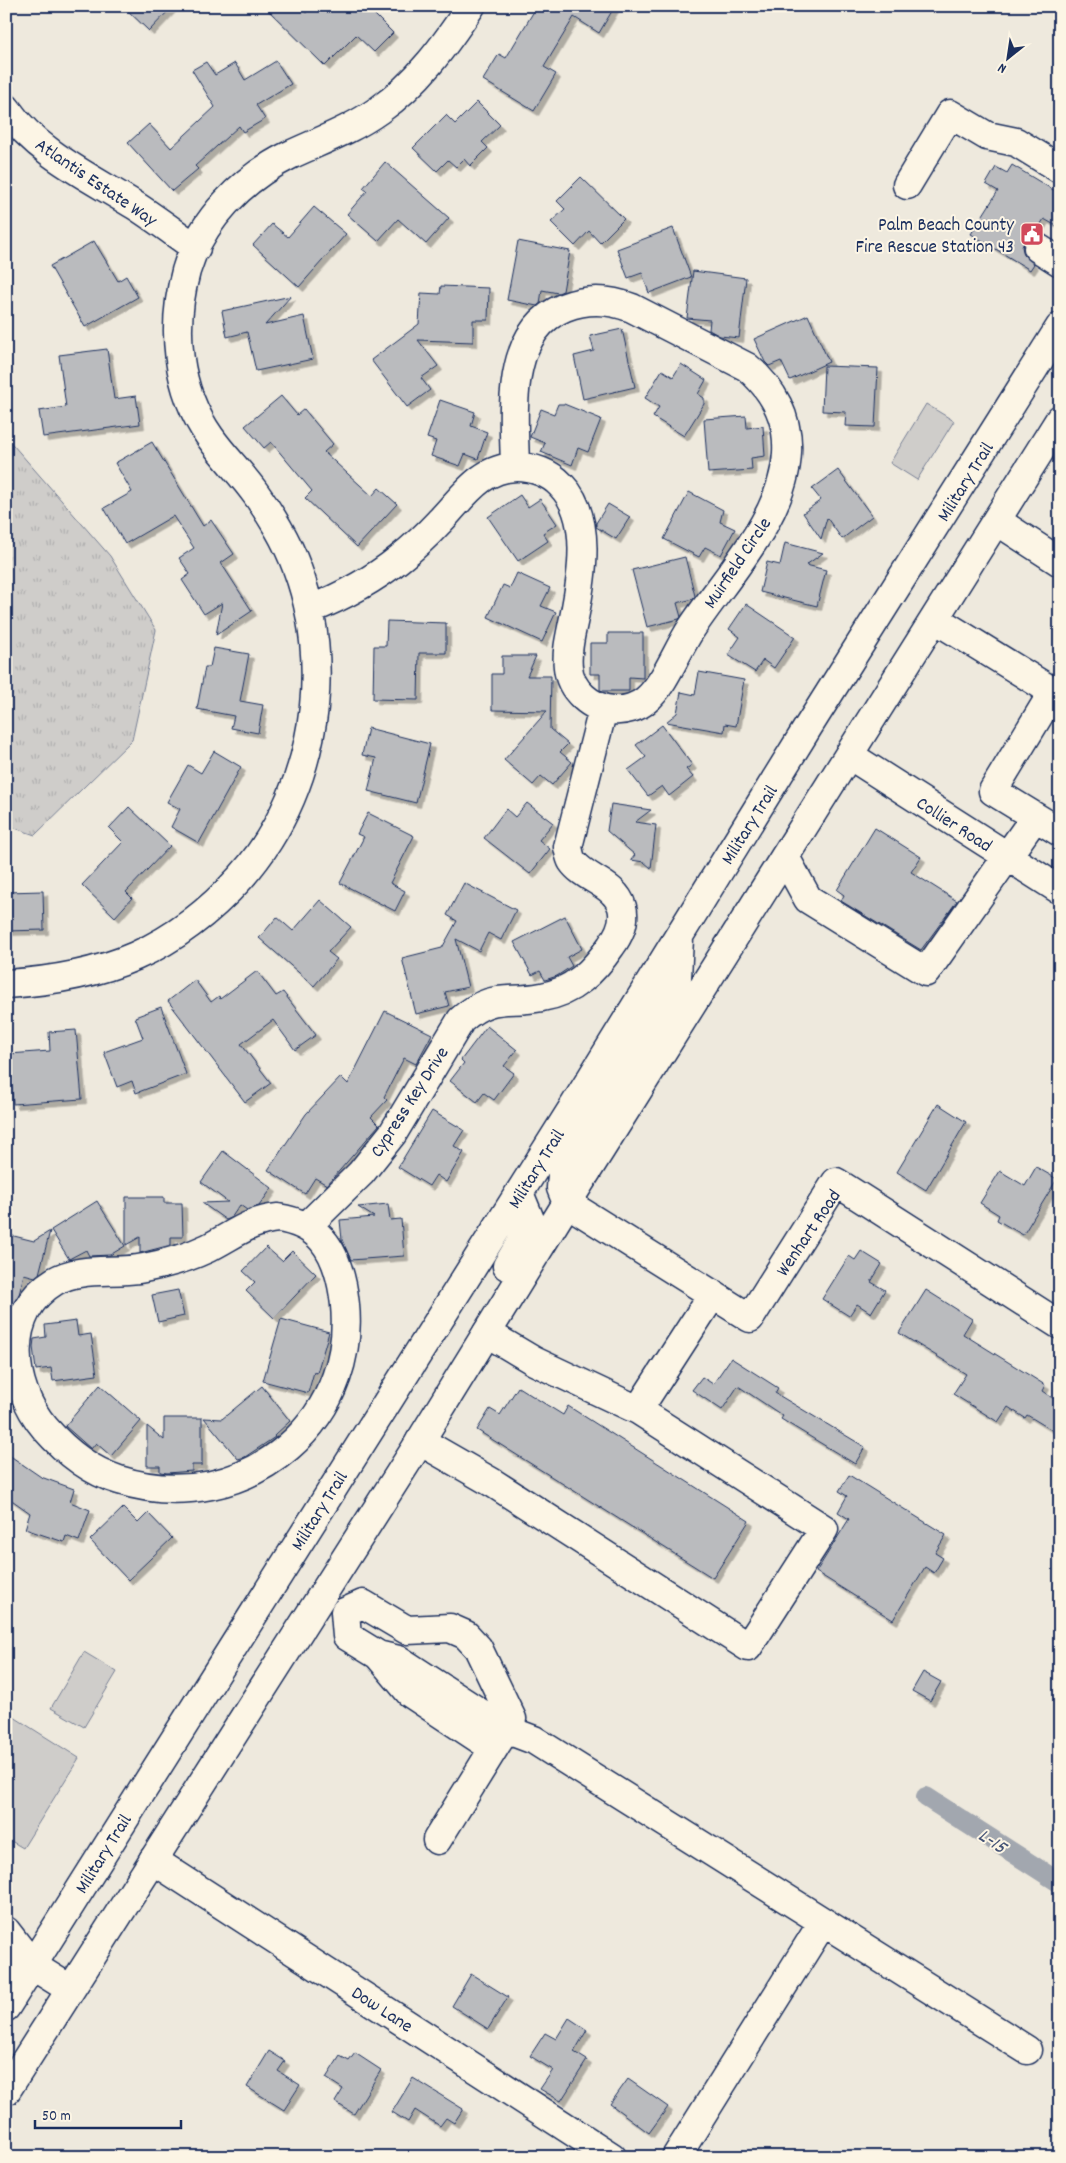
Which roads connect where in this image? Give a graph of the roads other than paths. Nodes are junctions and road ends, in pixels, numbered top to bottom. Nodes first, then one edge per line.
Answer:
1 (471, 6) edge
2 (6, 108) edge
3 (1060, 169) edge
4 (907, 185) dead end
5 (196, 248) junction
6 (1060, 327) edge
7 (1060, 419) edge
8 (515, 467) junction
9 (997, 521) junction
10 (1060, 562) edge
11 (309, 610) junction
12 (935, 619) junction
13 (1056, 694) edge
14 (603, 709) junction
15 (849, 755) junction
16 (1035, 817) junction
17 (1060, 832) edge
18 (1007, 857) junction
19 (785, 858) junction
20 (1060, 890) edge
21 (679, 937) junction
22 (6, 984) edge
23 (519, 1193) junction
24 (567, 1203) junction
25 (306, 1226) junction
26 (713, 1294) junction
27 (1060, 1325) edge
28 (487, 1332) junction
29 (12, 1370) edge
30 (638, 1410) junction
31 (427, 1430) junction
32 (321, 1597) junction
33 (345, 1612) junction
34 (491, 1676) junction
35 (454, 1709) junction
36 (499, 1739) junction
37 (437, 1840) dead end
38 (153, 1860) junction
39 (823, 1922) junction
40 (6, 1931) edge
41 (6, 1960) edge
42 (32, 1966) junction
43 (70, 1989) junction
44 (6, 2007) edge
45 (1027, 2050) dead end
46 (6, 2091) edge
47 (612, 2157) edge
48 (676, 2157) edge

1 - 5 street
2 - 5 street, Atlantis Estate Way
3 - 4 street
5 - 11 street
6 - 21 street, Military Trail
7 - 9 street
8 - 11 street
8 - 14 street
8 - 14 street, Muirfield Circle
9 - 10 street
9 - 12 street
11 - 22 street
12 - 13 street
12 - 15 street
13 - 16 street
14 - 25 street, Cypress Key Drive
15 - 18 street, Collier Road
15 - 19 street
16 - 17 street
16 - 18 street
18 - 19 street
18 - 20 street, Collier Road
19 - 24 street
21 - 23 street, Military Trail
21 - 24 street
23 - 31 street
23 - 42 street, Military Trail
24 - 26 street, Wenhart Road
24 - 28 street
25 - 29 street
25 - 29 street
26 - 27 street, Wenhart Road
26 - 30 street
28 - 30 street
28 - 31 street
30 - 31 street
31 - 32 street
32 - 33 street
32 - 38 street
33 - 34 street
33 - 35 street
34 - 35 street
34 - 36 street
35 - 36 street
36 - 37 street
36 - 39 street
38 - 43 street
38 - 47 street, Dow Lane
39 - 45 street
39 - 48 street
40 - 42 street
41 - 42 street
42 - 43 street
42 - 44 street, Military Trail
43 - 46 street

